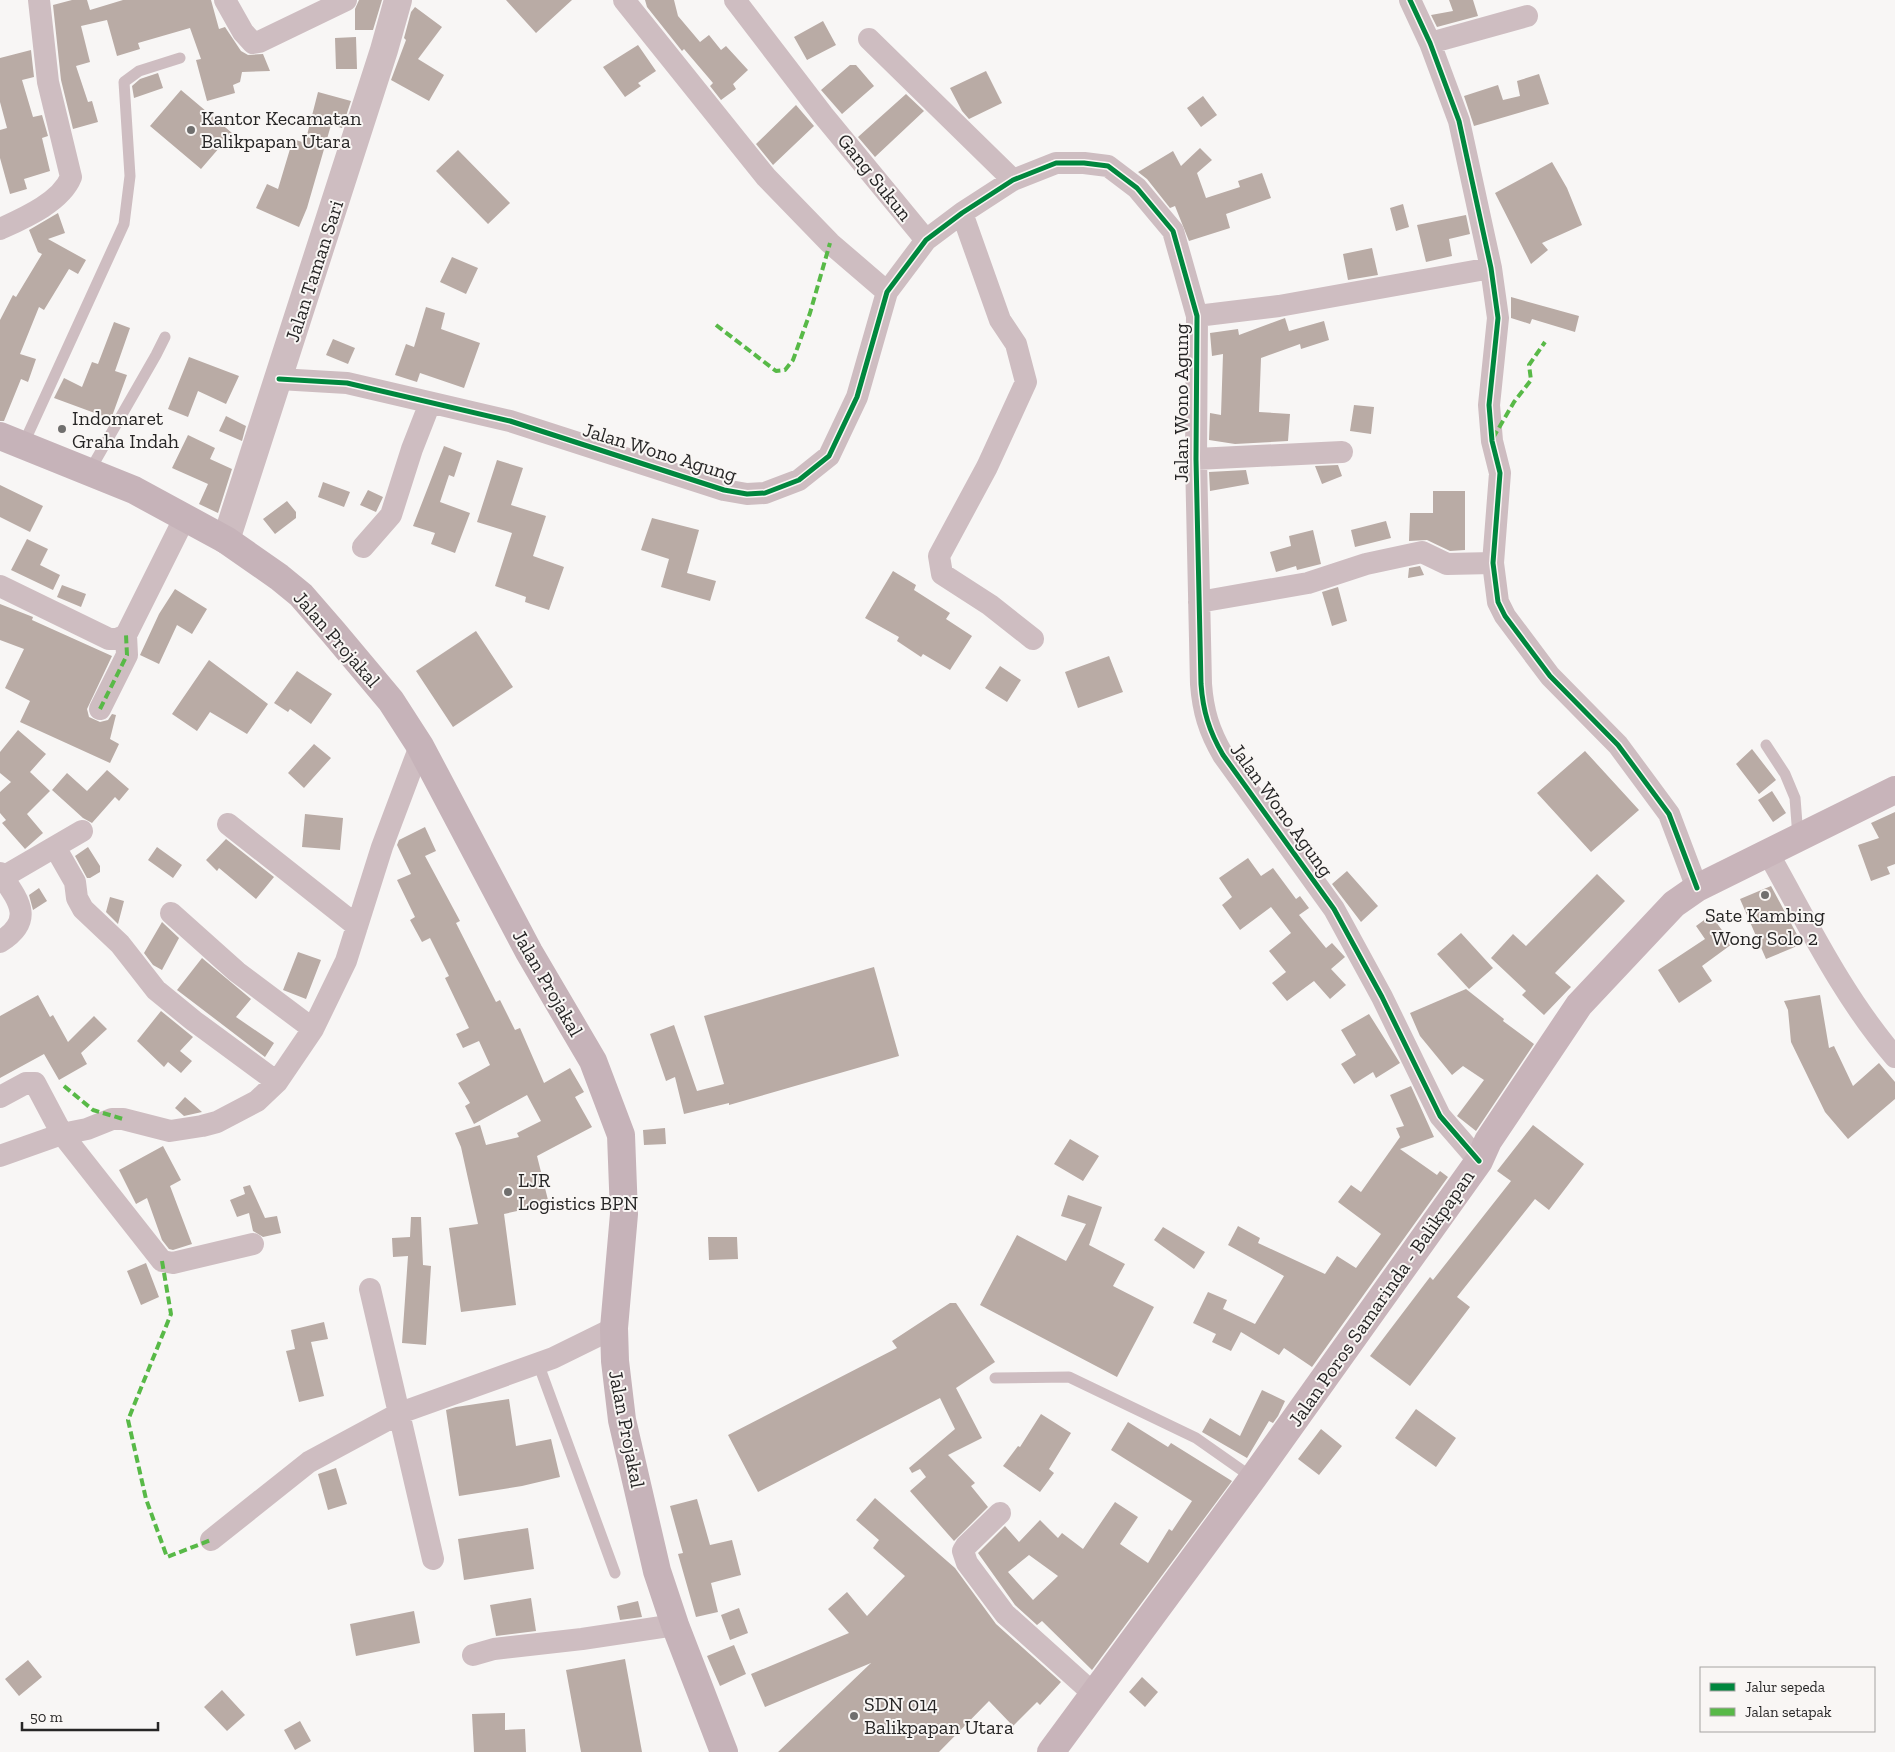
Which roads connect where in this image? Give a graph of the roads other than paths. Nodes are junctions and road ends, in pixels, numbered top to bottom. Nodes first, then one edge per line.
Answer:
1 (39, 0) edge
2 (225, 0) edge
3 (346, 0) edge
4 (398, 0) edge
5 (624, 0) edge
6 (735, 0) edge
7 (1410, 0) edge
8 (1526, 16) dead end
9 (869, 39) dead end
10 (1430, 43) junction
11 (180, 58) dead end
12 (1013, 180) junction
13 (962, 213) junction
14 (0, 229) edge
15 (926, 240) junction
16 (1491, 268) junction
17 (887, 292) junction
18 (1197, 316) junction
19 (165, 337) dead end
20 (279, 379) junction
21 (430, 403) junction
22 (12, 441) edge
23 (1342, 452) dead end
24 (1196, 459) junction
25 (89, 472) junction
26 (184, 519) junction
27 (226, 540) junction
28 (363, 547) dead end
29 (1493, 563) junction
30 (0, 586) edge
31 (1199, 602) junction
32 (126, 635) junction
33 (1033, 639) dead end
34 (100, 709) dead end
35 (420, 746) junction
36 (1766, 746) dead end
37 (1895, 790) edge
38 (228, 824) dead end
39 (82, 831) dead end
40 (1798, 839) junction
41 (55, 847) junction
42 (1768, 853) junction
43 (2, 875) edge
44 (1697, 888) junction
45 (171, 913) dead end
46 (357, 926) junction
47 (0, 942) edge
48 (313, 1029) junction
49 (1895, 1057) edge
50 (277, 1082) junction
51 (0, 1097) edge
52 (62, 1134) junction
53 (0, 1156) edge
54 (1479, 1161) junction
55 (253, 1244) dead end
56 (370, 1289) dead end
57 (614, 1328) junction
58 (538, 1363) junction
59 (995, 1378) dead end
60 (400, 1413) junction
61 (1253, 1478) junction
62 (1000, 1513) dead end
63 (211, 1540) dead end
64 (433, 1559) dead end
65 (615, 1573) dead end
66 (675, 1625) junction
67 (473, 1655) dead end
68 (1094, 1695) junction
69 (724, 1752) edge
70 (1051, 1752) edge

1 - 14 street
2 - 3 street
4 - 20 street, Jalan Taman Sari
5 - 17 street
6 - 15 street, Gang Sukun
7 - 10 street
8 - 10 street
9 - 12 street
10 - 16 street
11 - 22 lane
12 - 13 street, Jalan Wono Agung
12 - 18 street, Jalan Wono Agung
13 - 15 street, Jalan Wono Agung
13 - 33 street
15 - 17 street, Jalan Wono Agung
16 - 18 street
16 - 29 street
17 - 21 street, Jalan Wono Agung
18 - 24 street, Jalan Wono Agung
19 - 25 lane
20 - 21 street, Jalan Wono Agung
20 - 27 street, Jalan Taman Sari
21 - 28 street
22 - 25 main road, Jalan Projakal
23 - 24 street
24 - 31 street, Jalan Wono Agung
25 - 26 main road, Jalan Projakal
26 - 27 main road, Jalan Projakal
26 - 32 street
27 - 35 main road, Jalan Projakal
29 - 31 street
29 - 44 street
30 - 32 street
31 - 54 street, Jalan Wono Agung
32 - 34 street
35 - 46 street
35 - 57 main road, Jalan Projakal
36 - 40 lane
37 - 40 highway, Jalan Poros Samarinda - Balikpapan
38 - 46 street
39 - 41 street
40 - 42 highway, Jalan Poros Samarinda - Balikpapan
41 - 43 street
41 - 50 street
42 - 44 highway, Jalan Poros Samarinda - Balikpapan
42 - 49 street
43 - 47 street
44 - 54 highway, Jalan Poros Samarinda - Balikpapan
45 - 48 street
46 - 48 street
48 - 50 street
50 - 52 street
51 - 52 street
52 - 53 street
52 - 55 street
54 - 61 highway, Jalan Poros Samarinda - Balikpapan
56 - 60 street
57 - 58 street
57 - 66 main road, Jalan Projakal
58 - 60 street
58 - 65 lane
59 - 61 lane
60 - 63 street
60 - 64 street
61 - 68 highway, Jalan Poros Samarinda - Balikpapan
62 - 68 street
66 - 67 street
66 - 69 main road, Jalan Projakal
68 - 70 highway, Jalan Poros Samarinda - Balikpapan

